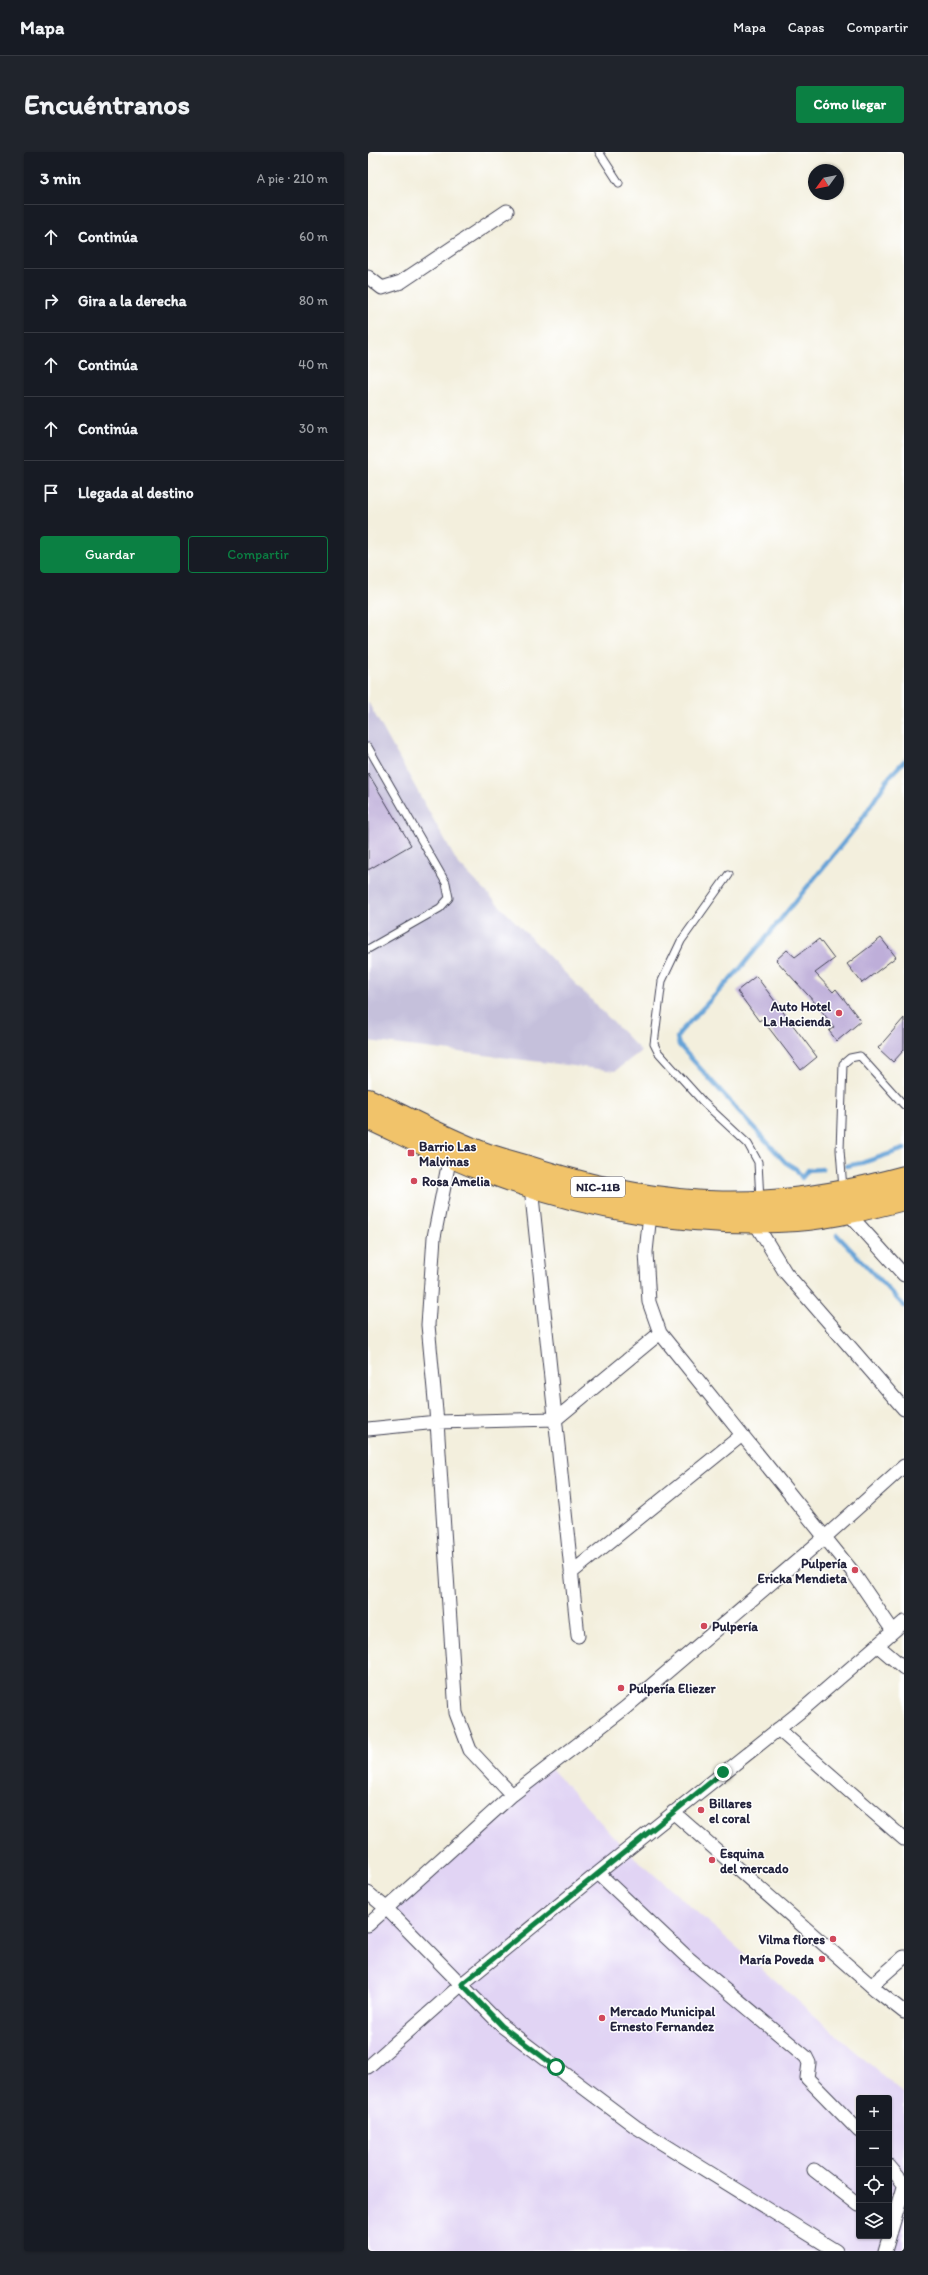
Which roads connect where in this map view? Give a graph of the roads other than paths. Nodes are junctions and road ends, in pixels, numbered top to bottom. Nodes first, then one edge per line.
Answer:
1 (599, 152) edge
2 (619, 183) dead end
3 (507, 211) dead end
4 (368, 277) edge
5 (368, 747) edge
6 (728, 875) dead end
7 (368, 949) edge
8 (368, 1100) edge
9 (904, 1105) edge
10 (368, 1118) edge
11 (450, 1156) junction
12 (904, 1177) edge
13 (531, 1187) junction
14 (843, 1192) junction
15 (904, 1199) edge
16 (757, 1212) junction
17 (848, 1213) junction
18 (650, 1214) junction
19 (904, 1275) edge
20 (660, 1333) junction
21 (904, 1409) edge
22 (556, 1419) junction
23 (437, 1422) junction
24 (368, 1429) edge
25 (742, 1436) junction
26 (904, 1466) edge
27 (824, 1538) junction
28 (571, 1573) junction
29 (904, 1622) edge
30 (893, 1631) junction
31 (578, 1636) dead end
32 (877, 1645) junction
33 (904, 1668) edge
34 (778, 1729) junction
35 (512, 1795) junction
36 (673, 1812) junction
37 (904, 1838) edge
38 (598, 1873) junction
39 (368, 1893) edge
40 (386, 1908) junction
41 (368, 1925) edge
42 (904, 1957) edge
43 (462, 1984) junction
44 (871, 1986) junction
45 (904, 2012) edge
46 (368, 2067) edge
47 (856, 2128) edge
48 (890, 2167) edge
49 (814, 2170) dead end
50 (904, 2184) edge
51 (904, 2187) edge
52 (856, 2203) edge
53 (892, 2222) edge
54 (888, 2239) edge
55 (836, 2251) edge
56 (885, 2251) edge

1 - 2 lane
3 - 4 street
5 - 7 lane
6 - 16 lane
8 - 16 highway, NIC-11B
9 - 14 lane
10 - 11 highway, NIC-11B
11 - 13 highway, NIC-11B
11 - 23 street
12 - 14 highway, NIC-11B
13 - 18 highway, NIC-11B
13 - 22 street
14 - 16 highway, NIC-11B
14 - 17 street
15 - 17 highway, NIC-11B
16 - 17 highway, NIC-11B
16 - 18 highway, NIC-11B
16 - 21 street
17 - 19 street
18 - 20 street
20 - 22 street
20 - 25 street
22 - 23 street
22 - 28 street
23 - 24 street
23 - 35 street
25 - 27 street
25 - 28 street
26 - 27 street
27 - 30 street
27 - 35 street
28 - 31 street
29 - 30 street
30 - 32 street
32 - 33 street
32 - 34 street
34 - 36 street
34 - 37 street
35 - 40 street
36 - 38 street
36 - 44 street
38 - 43 street
38 - 47 street
39 - 40 street
40 - 41 street
40 - 43 street
42 - 44 street
43 - 46 street
43 - 55 street
44 - 45 street
48 - 50 street
49 - 52 street
51 - 53 street
54 - 56 street

